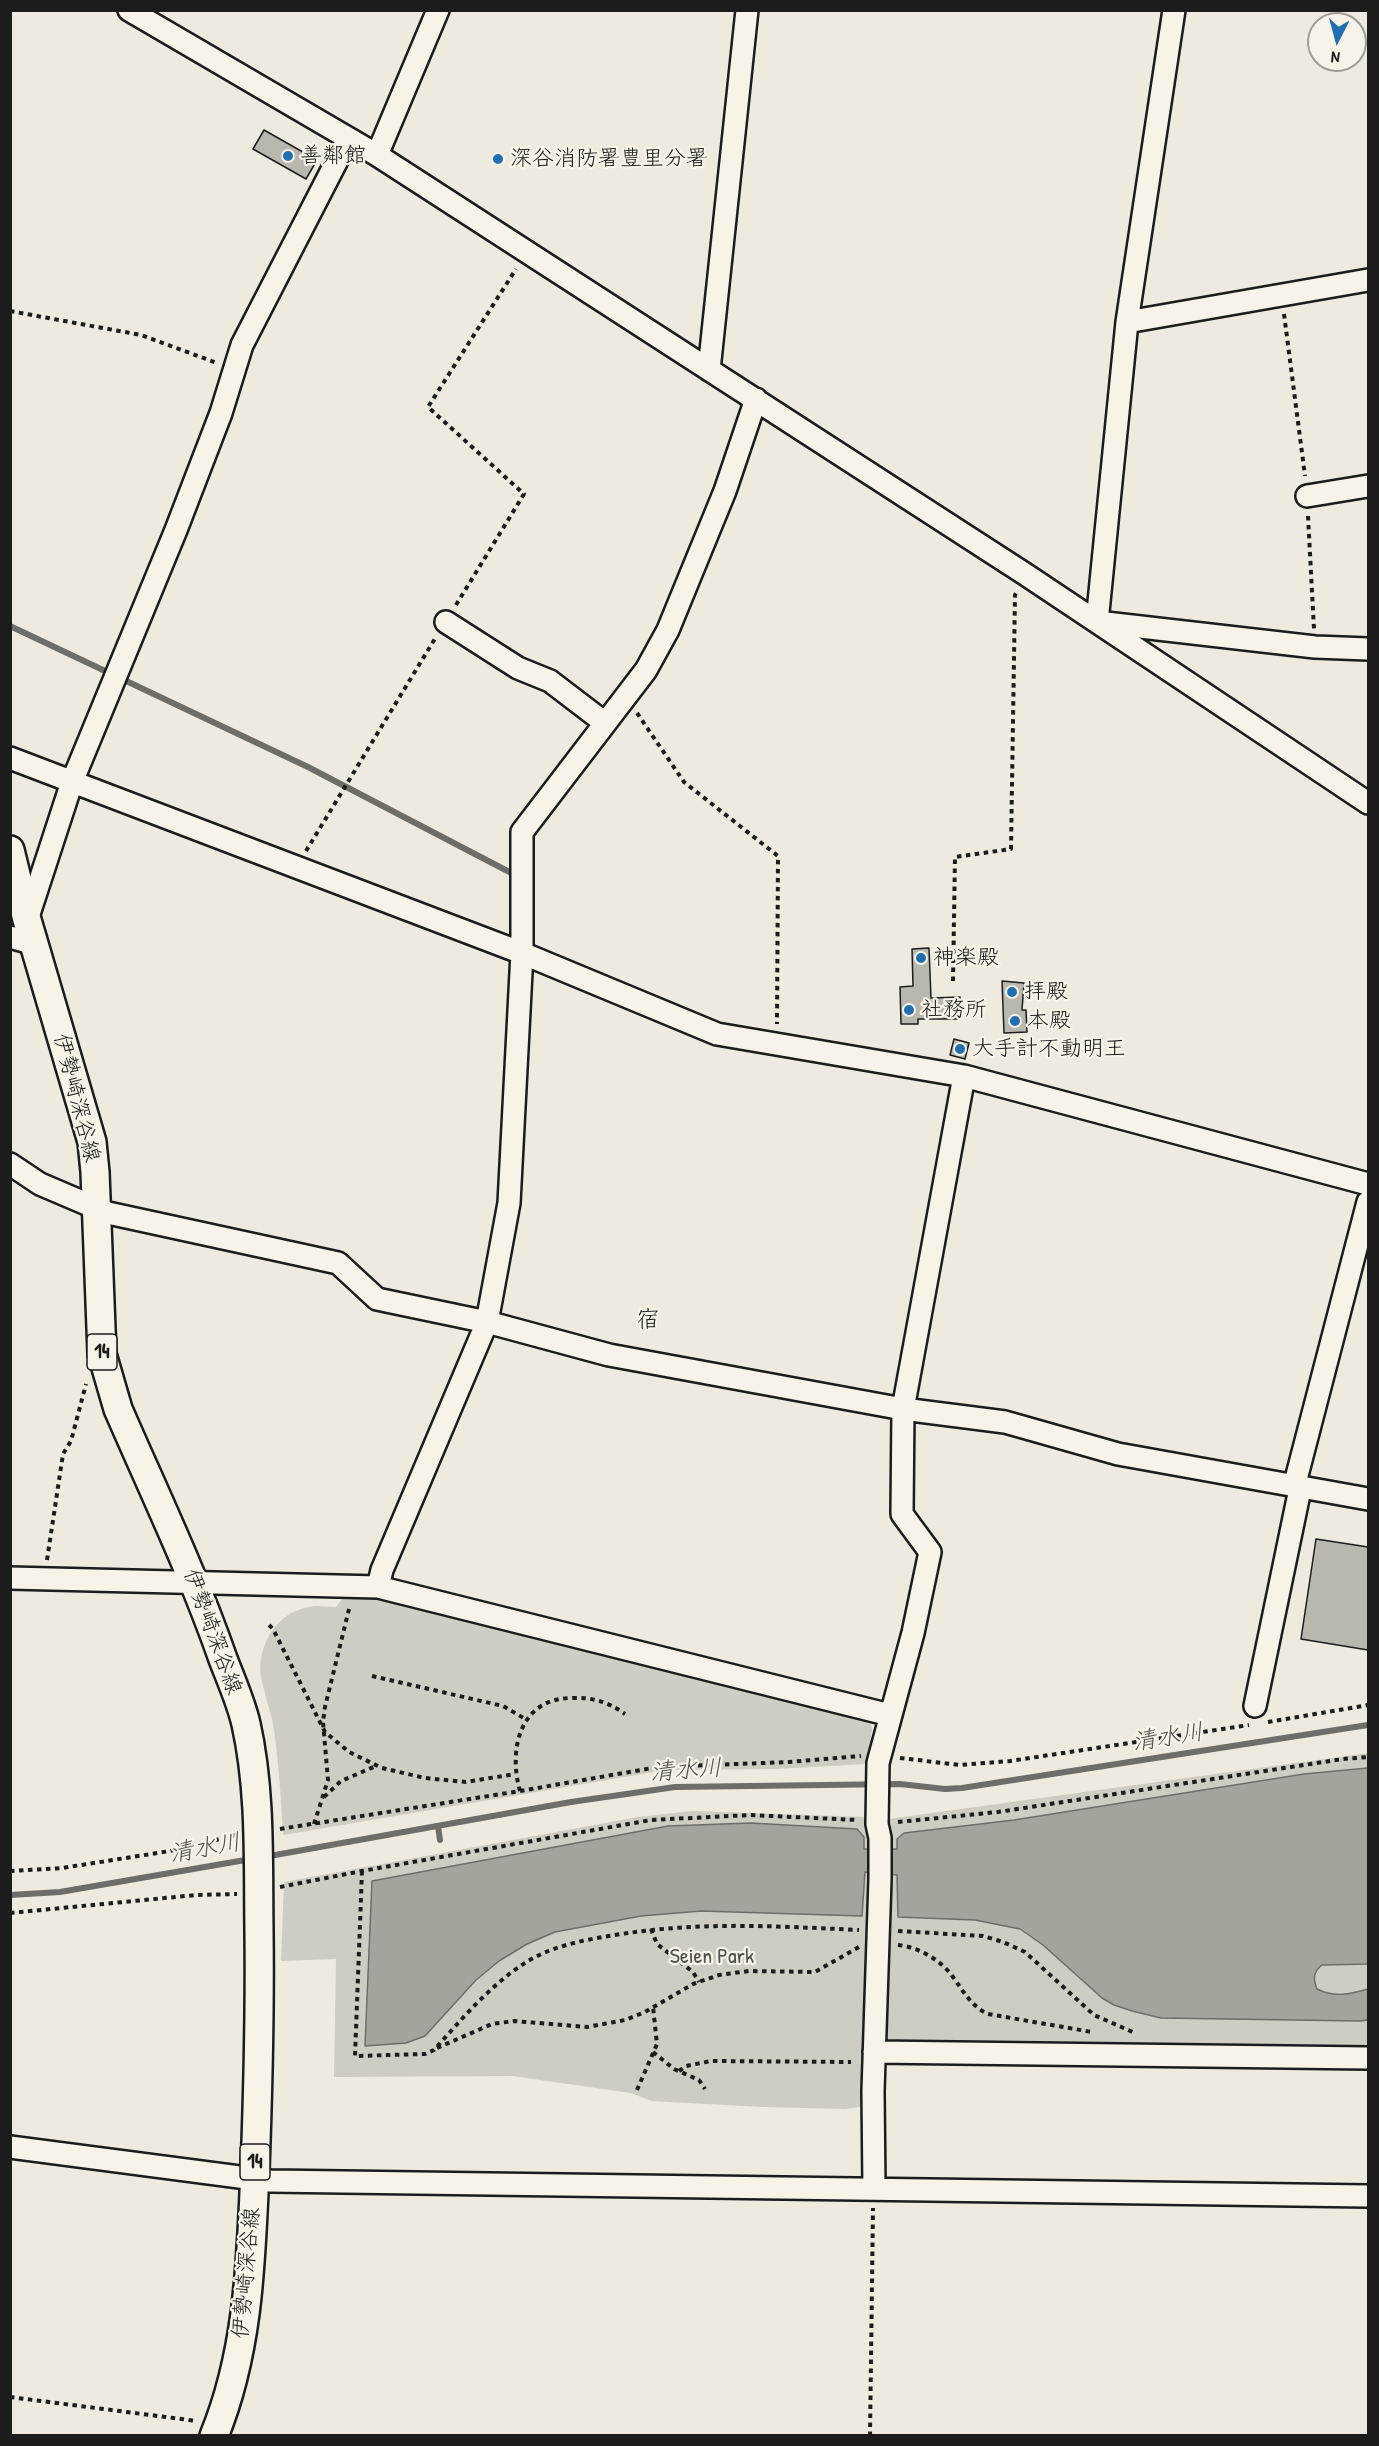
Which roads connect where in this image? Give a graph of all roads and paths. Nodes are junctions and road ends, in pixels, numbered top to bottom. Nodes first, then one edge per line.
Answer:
1 (129, 10) edge
2 (438, 10) edge
3 (747, 10) edge
4 (1174, 10) edge
5 (348, 139) junction
6 (377, 155) junction
7 (527, 252) junction
8 (1368, 280) edge
9 (1282, 295) junction
10 (10, 311) edge
11 (1127, 322) junction
12 (234, 370) junction
13 (709, 370) junction
14 (756, 399) junction
15 (1368, 486) edge
16 (1307, 496) junction
17 (1025, 574) junction
18 (446, 622) junction
19 (1097, 622) junction
20 (1315, 647) junction
21 (1368, 649) edge
22 (626, 696) junction
23 (605, 723) junction
24 (10, 758) edge
25 (72, 782) junction
26 (1368, 803) edge
27 (10, 850) edge
28 (296, 867) junction
29 (24, 934) edge
30 (522, 953) junction
31 (953, 981) dead end
32 (777, 1046) junction
33 (964, 1076) junction
34 (10, 1164) edge
35 (1368, 1184) edge
36 (1368, 1202) edge
37 (96, 1208) junction
38 (487, 1322) junction
39 (102, 1354) junction
40 (903, 1409) junction
41 (1297, 1488) junction
42 (1368, 1499) edge
43 (10, 1578) edge
44 (45, 1578) junction
45 (195, 1581) junction
46 (378, 1587) junction
47 (351, 1602) dead end
48 (269, 1625) dead end
49 (372, 1676) dead end
50 (1368, 1705) edge
51 (625, 1714) dead end
52 (890, 1715) junction
53 (1258, 1717) junction
54 (527, 1720) junction
55 (325, 1732) junction
56 (1368, 1757) edge
57 (878, 1759) junction
58 (376, 1766) junction
59 (515, 1774) junction
60 (520, 1791) junction
61 (323, 1797) junction
62 (870, 1815) junction
63 (897, 1822) dead end
64 (314, 1824) junction
65 (264, 1833) junction
66 (362, 1870) junction
67 (10, 1871) edge
68 (264, 1887) junction
69 (10, 1913) edge
70 (651, 1929) junction
71 (869, 1930) dead end
72 (888, 1931) dead end
73 (888, 1945) dead end
74 (862, 1946) dead end
75 (699, 1982) junction
76 (653, 2007) junction
77 (1097, 2034) dead end
78 (1136, 2034) dead end
79 (434, 2050) junction
80 (653, 2052) junction
81 (874, 2052) junction
82 (1368, 2058) edge
83 (851, 2062) dead end
84 (679, 2071) junction
85 (705, 2089) dead end
86 (637, 2090) dead end
87 (10, 2147) edge
88 (254, 2179) junction
89 (874, 2188) junction
90 (1368, 2196) edge
91 (10, 2397) edge
92 (216, 2430) edge
93 (870, 2436) edge

1 - 5 street
2 - 6 street
3 - 13 street
4 - 11 street
5 - 6 street
5 - 12 street
6 - 7 street
7 - 13 street
7 - 18 path
8 - 9 street
9 - 11 street
9 - 16 path
10 - 12 path
11 - 19 street
12 - 25 street
13 - 14 street
14 - 17 street
14 - 22 street
15 - 16 street
16 - 20 path
17 - 19 street
17 - 31 path
18 - 23 street
18 - 28 path
19 - 20 street
19 - 26 street
20 - 21 street
22 - 23 street
22 - 32 path
23 - 30 street
24 - 25 street
25 - 28 street
25 - 29 street
27 - 29 main road, 伊勢崎深谷線 / 14
28 - 30 street
29 - 37 main road, 伊勢崎深谷線 / 14
30 - 32 street
30 - 38 street
32 - 33 street
33 - 35 street
33 - 40 street
34 - 37 street
36 - 41 street
37 - 38 street
37 - 39 main road, 伊勢崎深谷線 / 14
38 - 40 street
38 - 46 street
39 - 44 path
39 - 45 main road, 伊勢崎深谷線 / 14
40 - 41 street
40 - 52 street
41 - 42 street
41 - 53 street
43 - 44 street
44 - 45 street
45 - 46 street
45 - 65 main road, 伊勢崎深谷線 / 14
46 - 52 street
47 - 55 path
48 - 55 path
49 - 54 path
50 - 53 path
51 - 54 path
52 - 57 street
53 - 57 path
54 - 59 path
55 - 58 path
55 - 61 path
56 - 63 path
57 - 60 path
57 - 62 street
58 - 59 path
58 - 61 path
59 - 60 path
60 - 64 path
61 - 64 path
62 - 66 path
62 - 81 street
64 - 65 path
65 - 67 path
65 - 68 main road, 伊勢崎深谷線 / 14
66 - 68 path
66 - 79 path
68 - 69 path
68 - 88 main road, 伊勢崎深谷線 / 14
70 - 71 path
70 - 75 path
70 - 79 path
72 - 78 path
73 - 77 path
74 - 75 path
75 - 76 path
76 - 79 path
76 - 80 path
80 - 84 path
80 - 86 path
81 - 82 street
81 - 89 street
83 - 84 path
84 - 85 path
87 - 88 street
88 - 89 street
88 - 92 main road, 伊勢崎深谷線 / 14
89 - 90 street
89 - 93 path
91 - 92 path

